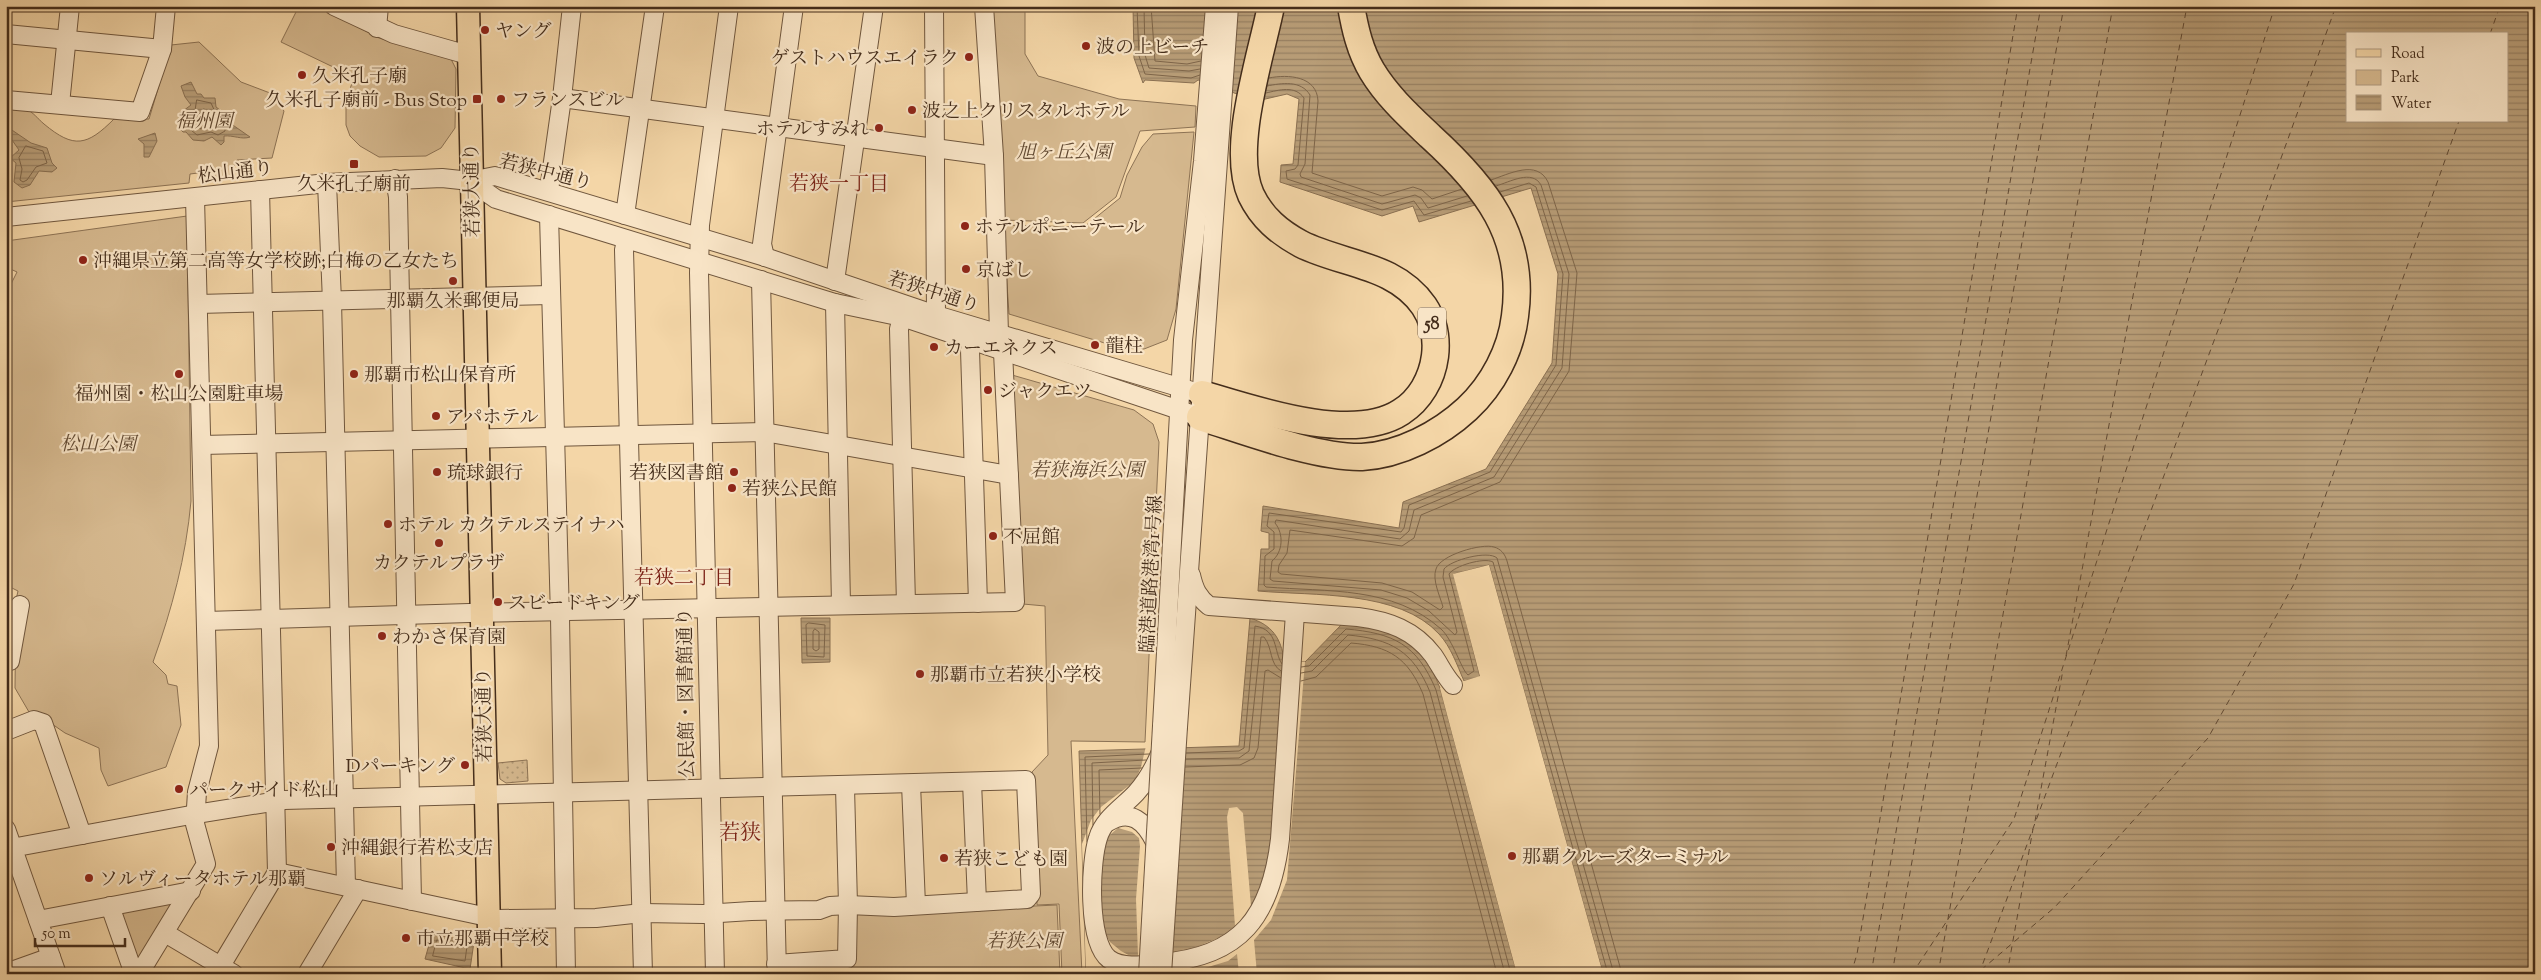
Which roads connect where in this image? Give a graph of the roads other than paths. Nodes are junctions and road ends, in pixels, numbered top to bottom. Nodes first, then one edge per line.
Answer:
1 (70, 6) edge
2 (166, 6) edge
3 (334, 6) edge
4 (379, 6) edge
5 (468, 6) edge
6 (572, 6) edge
7 (655, 6) edge
8 (729, 6) edge
9 (794, 6) edge
10 (874, 6) edge
11 (934, 6) edge
12 (984, 6) edge
13 (1214, 6) edge
14 (1229, 6) edge
15 (1272, 6) edge
16 (1351, 6) edge
17 (377, 28) junction
18 (6, 34) edge
19 (67, 40) junction
20 (162, 49) junction
21 (468, 54) junction
22 (562, 98) junction
23 (6, 100) edge
24 (60, 104) junction
25 (642, 107) junction
26 (714, 117) junction
27 (1213, 118) junction
28 (778, 126) junction
29 (856, 137) junction
30 (936, 148) junction
31 (994, 156) junction
32 (395, 179) junction
33 (470, 181) junction
34 (327, 183) junction
35 (260, 190) junction
36 (549, 190) junction
37 (195, 198) junction
38 (549, 215) junction
39 (625, 215) junction
40 (6, 217) edge
41 (699, 237) junction
42 (626, 240) junction
43 (765, 257) junction
44 (699, 262) junction
45 (761, 280) junction
46 (834, 281) junction
47 (550, 295) junction
48 (473, 298) junction
49 (400, 300) junction
50 (332, 301) junction
51 (264, 303) junction
52 (835, 303) junction
53 (198, 304) junction
54 (903, 311) junction
55 (936, 316) junction
56 (1000, 334) junction
57 (972, 340) junction
58 (1003, 352) junction
59 (1190, 400) junction
60 (764, 432) junction
61 (701, 433) junction
62 (629, 435) junction
63 (554, 436) junction
64 (476, 439) junction
65 (404, 440) junction
66 (334, 441) junction
67 (266, 443) junction
68 (202, 445) junction
69 (837, 445) junction
70 (902, 456) junction
71 (973, 469) junction
72 (1009, 475) junction
73 (1190, 565) junction
74 (978, 603) junction
75 (906, 604) junction
76 (20, 605) dead end
77 (841, 605) junction
78 (768, 606) junction
79 (1209, 606) junction
80 (705, 608) junction
81 (634, 610) junction
82 (560, 611) junction
83 (481, 612) junction
84 (1295, 613) junction
85 (407, 615) junction
86 (338, 617) junction
87 (270, 618) junction
88 (206, 620) junction
89 (1182, 641) junction
90 (6, 662) edge
91 (1453, 684) dead end
92 (1170, 726) junction
93 (6, 731) edge
94 (1160, 754) junction
95 (972, 782) junction
96 (911, 784) junction
97 (845, 787) junction
98 (772, 788) junction
99 (709, 789) junction
100 (562, 792) junction
101 (638, 792) junction
102 (485, 795) junction
103 (411, 796) junction
104 (344, 798) junction
105 (274, 801) junction
106 (196, 814) junction
107 (1105, 823) junction
108 (6, 829) edge
109 (82, 835) junction
110 (1155, 842) junction
111 (9, 849) edge
112 (276, 872) junction
113 (352, 888) junction
114 (191, 891) junction
115 (412, 900) junction
116 (977, 902) junction
117 (848, 905) junction
118 (916, 905) junction
119 (110, 906) junction
120 (775, 910) junction
121 (642, 913) junction
122 (713, 914) junction
123 (488, 916) junction
124 (565, 918) junction
125 (38, 920) junction
126 (165, 933) junction
127 (54, 966) edge
128 (777, 969) edge
129 (224, 971) edge
130 (6, 973) edge
131 (134, 974) edge
132 (139, 974) edge
133 (307, 974) edge
134 (490, 974) edge
135 (566, 974) edge
136 (643, 974) edge
137 (714, 974) edge
138 (1148, 974) edge
139 (1162, 974) edge

1 - 19 street
2 - 20 street
3 - 17 street
4 - 17 street
5 - 21 main road, 若狭大通り
6 - 22 street
7 - 25 street
8 - 26 street, 公民館・図書館通り
9 - 28 street
10 - 29 street
11 - 30 street
12 - 31 street
13 - 27 street
14 - 27 street
15 - 59 highway, 58
16 - 59 highway
17 - 21 street
18 - 19 street
19 - 20 street
19 - 24 street
20 - 24 street
21 - 33 main road, 若狭大通り
22 - 25 street
22 - 36 street
23 - 24 street
25 - 26 street
25 - 39 street
26 - 28 street
26 - 41 street, 公民館・図書館通り
27 - 59 street, 臨港道路港湾1号線
27 - 59 street, 臨港道路港湾1号線
28 - 29 street
28 - 43 street
29 - 30 street
29 - 46 street
30 - 31 street
30 - 55 street
31 - 56 street
32 - 33 street, 松山通り
32 - 34 street, 松山通り
32 - 49 street
33 - 36 street, 若狭中通り
33 - 38 street, 若狭中通り
33 - 48 main road, 若狭大通り
34 - 35 street, 松山通り
34 - 50 street
35 - 37 street, 松山通り
35 - 51 street
36 - 39 street, 若狭中通り
37 - 40 street, 松山通り
37 - 53 street
38 - 42 street, 若狭中通り
38 - 47 street
39 - 41 street, 若狭中通り
41 - 43 street, 若狭中通り
41 - 44 street, 公民館・図書館通り
42 - 44 street, 若狭中通り
42 - 62 street
43 - 46 street, 若狭中通り
44 - 45 street, 若狭中通り
44 - 61 street, 公民館・図書館通り
45 - 52 street, 若狭中通り
45 - 60 street
46 - 54 street, 若狭中通り
47 - 48 street
47 - 63 street
48 - 49 street
48 - 64 main road, 若狭大通り
49 - 50 street
49 - 65 street
50 - 51 street
50 - 66 street
51 - 53 street
51 - 67 street
52 - 54 street, 若狭中通り
52 - 69 street
53 - 68 street
54 - 55 street, 若狭中通り
54 - 57 street, 若狭中通り
54 - 70 street
55 - 56 street, 若狭中通り
56 - 59 street, 若狭中通り
57 - 58 street, 若狭中通り
57 - 71 street
58 - 59 street, 若狭中通り
58 - 72 street
59 - 73 street, 臨港道路港湾1号線
59 - 92 street, 臨港道路港湾1号線
60 - 61 street
60 - 69 street
60 - 78 street
61 - 62 street
61 - 80 street, 公民館・図書館通り
62 - 63 street
62 - 81 street
63 - 64 street
63 - 82 street
64 - 65 street
64 - 83 main road, 若狭大通り
65 - 66 street
65 - 85 street
66 - 67 street
66 - 86 street
67 - 68 street
67 - 87 street
68 - 88 street
69 - 70 street
69 - 77 street
70 - 71 street
70 - 75 street
71 - 72 street
71 - 74 street
72 - 74 street
73 - 79 street
73 - 89 street, 臨港道路港湾1号線
74 - 75 street
75 - 77 street
76 - 90 street
77 - 78 street
78 - 80 street
78 - 98 street
79 - 84 street
79 - 89 street
80 - 81 street
80 - 99 street, 公民館・図書館通り
81 - 82 street
81 - 101 street
82 - 83 street
82 - 100 street
83 - 85 street
83 - 102 main road, 若狭大通り
84 - 91 street
84 - 107 street, bridge
85 - 86 street
85 - 103 street
86 - 87 street
86 - 104 street
87 - 88 street
87 - 105 street
88 - 106 street
89 - 92 street, 臨港道路港湾1号線
92 - 94 street, 臨港道路港湾1号線, bridge
92 - 139 street, 臨港道路港湾1号線, bridge
93 - 109 street
94 - 107 street
94 - 110 street, 臨港道路港湾1号線, bridge
95 - 96 street
95 - 116 street
95 - 116 street
96 - 97 street
96 - 118 street
97 - 98 street
97 - 117 street
98 - 99 street
98 - 120 street
99 - 101 street
99 - 122 street, 公民館・図書館通り
100 - 101 street
100 - 102 street
100 - 124 street
101 - 121 street
102 - 103 street
102 - 123 main road, 若狭大通り
103 - 104 street
103 - 115 street
104 - 105 street
104 - 113 street
105 - 106 street
105 - 112 street
106 - 109 street
106 - 114 street
107 - 110 street
108 - 111 street
109 - 111 street
110 - 138 street, 臨港道路港湾1号線, bridge
111 - 125 street
112 - 113 street
112 - 129 street
113 - 115 street
113 - 133 street
114 - 119 street
114 - 126 street
115 - 123 street
116 - 118 street
117 - 118 street
117 - 120 street
117 - 128 street
119 - 125 street
119 - 131 street
120 - 122 street
120 - 128 street
121 - 122 street
121 - 124 street
121 - 136 street
122 - 137 street, 公民館・図書館通り
123 - 124 street
123 - 134 main road, 若狭大通り
124 - 135 street
125 - 127 street
126 - 129 street
126 - 132 street
127 - 130 street

